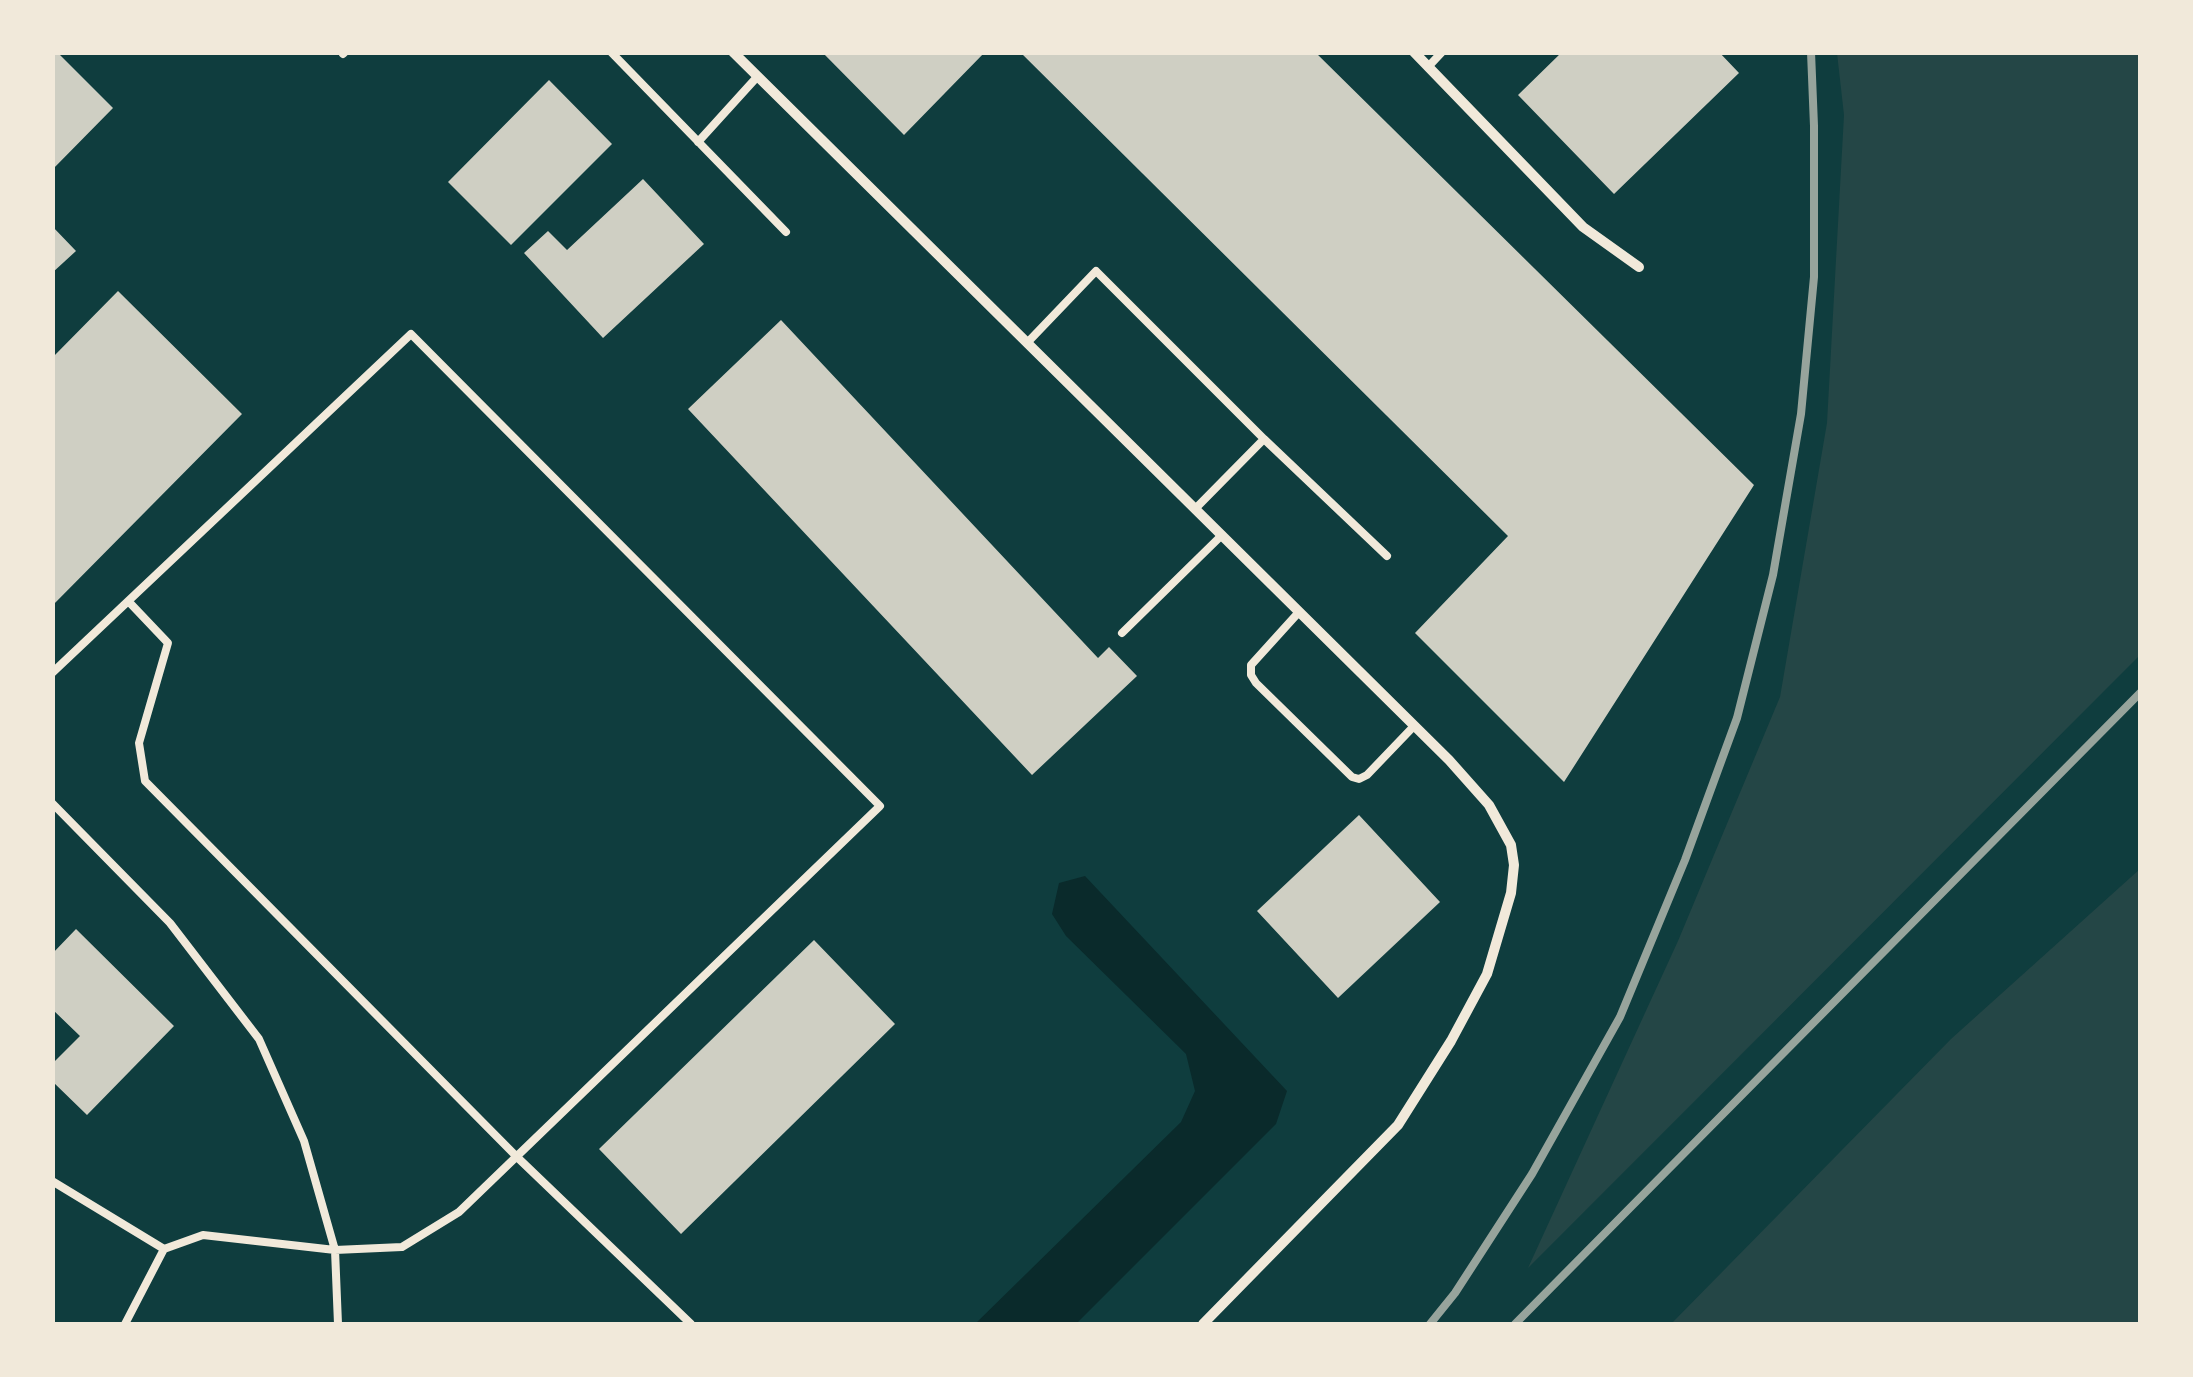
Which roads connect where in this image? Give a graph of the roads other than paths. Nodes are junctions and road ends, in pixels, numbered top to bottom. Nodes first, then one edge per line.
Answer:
1 (611, 52) edge
2 (733, 52) edge
3 (1414, 52) edge
4 (1442, 52) edge
5 (1428, 67) junction
6 (757, 77) junction
7 (698, 142) junction
8 (786, 232) dead end
9 (1639, 267) dead end
10 (1027, 344) junction
11 (1264, 438) junction
12 (1195, 509) junction
13 (1222, 536) junction
14 (1387, 556) dead end
15 (130, 603) junction
16 (1299, 612) junction
17 (1122, 633) dead end
18 (52, 674) edge
19 (1414, 726) junction
20 (52, 803) edge
21 (517, 1157) junction
22 (52, 1181) edge
23 (164, 1249) junction
24 (335, 1250) junction
25 (688, 1323) edge
26 (125, 1324) edge
27 (338, 1324) edge
28 (1203, 1324) edge

1 - 7 lane
2 - 6 street
3 - 5 street
4 - 5 lane
5 - 9 street
6 - 7 lane
6 - 10 street
7 - 8 lane
10 - 11 lane
10 - 12 street
11 - 12 lane
11 - 14 lane
12 - 13 street
13 - 16 street
13 - 17 lane
15 - 18 lane
15 - 21 lane
15 - 21 lane
16 - 19 street
16 - 19 lane
19 - 28 street
20 - 24 lane
21 - 24 lane
21 - 25 lane
22 - 23 lane
23 - 24 lane
23 - 26 lane
24 - 27 lane

